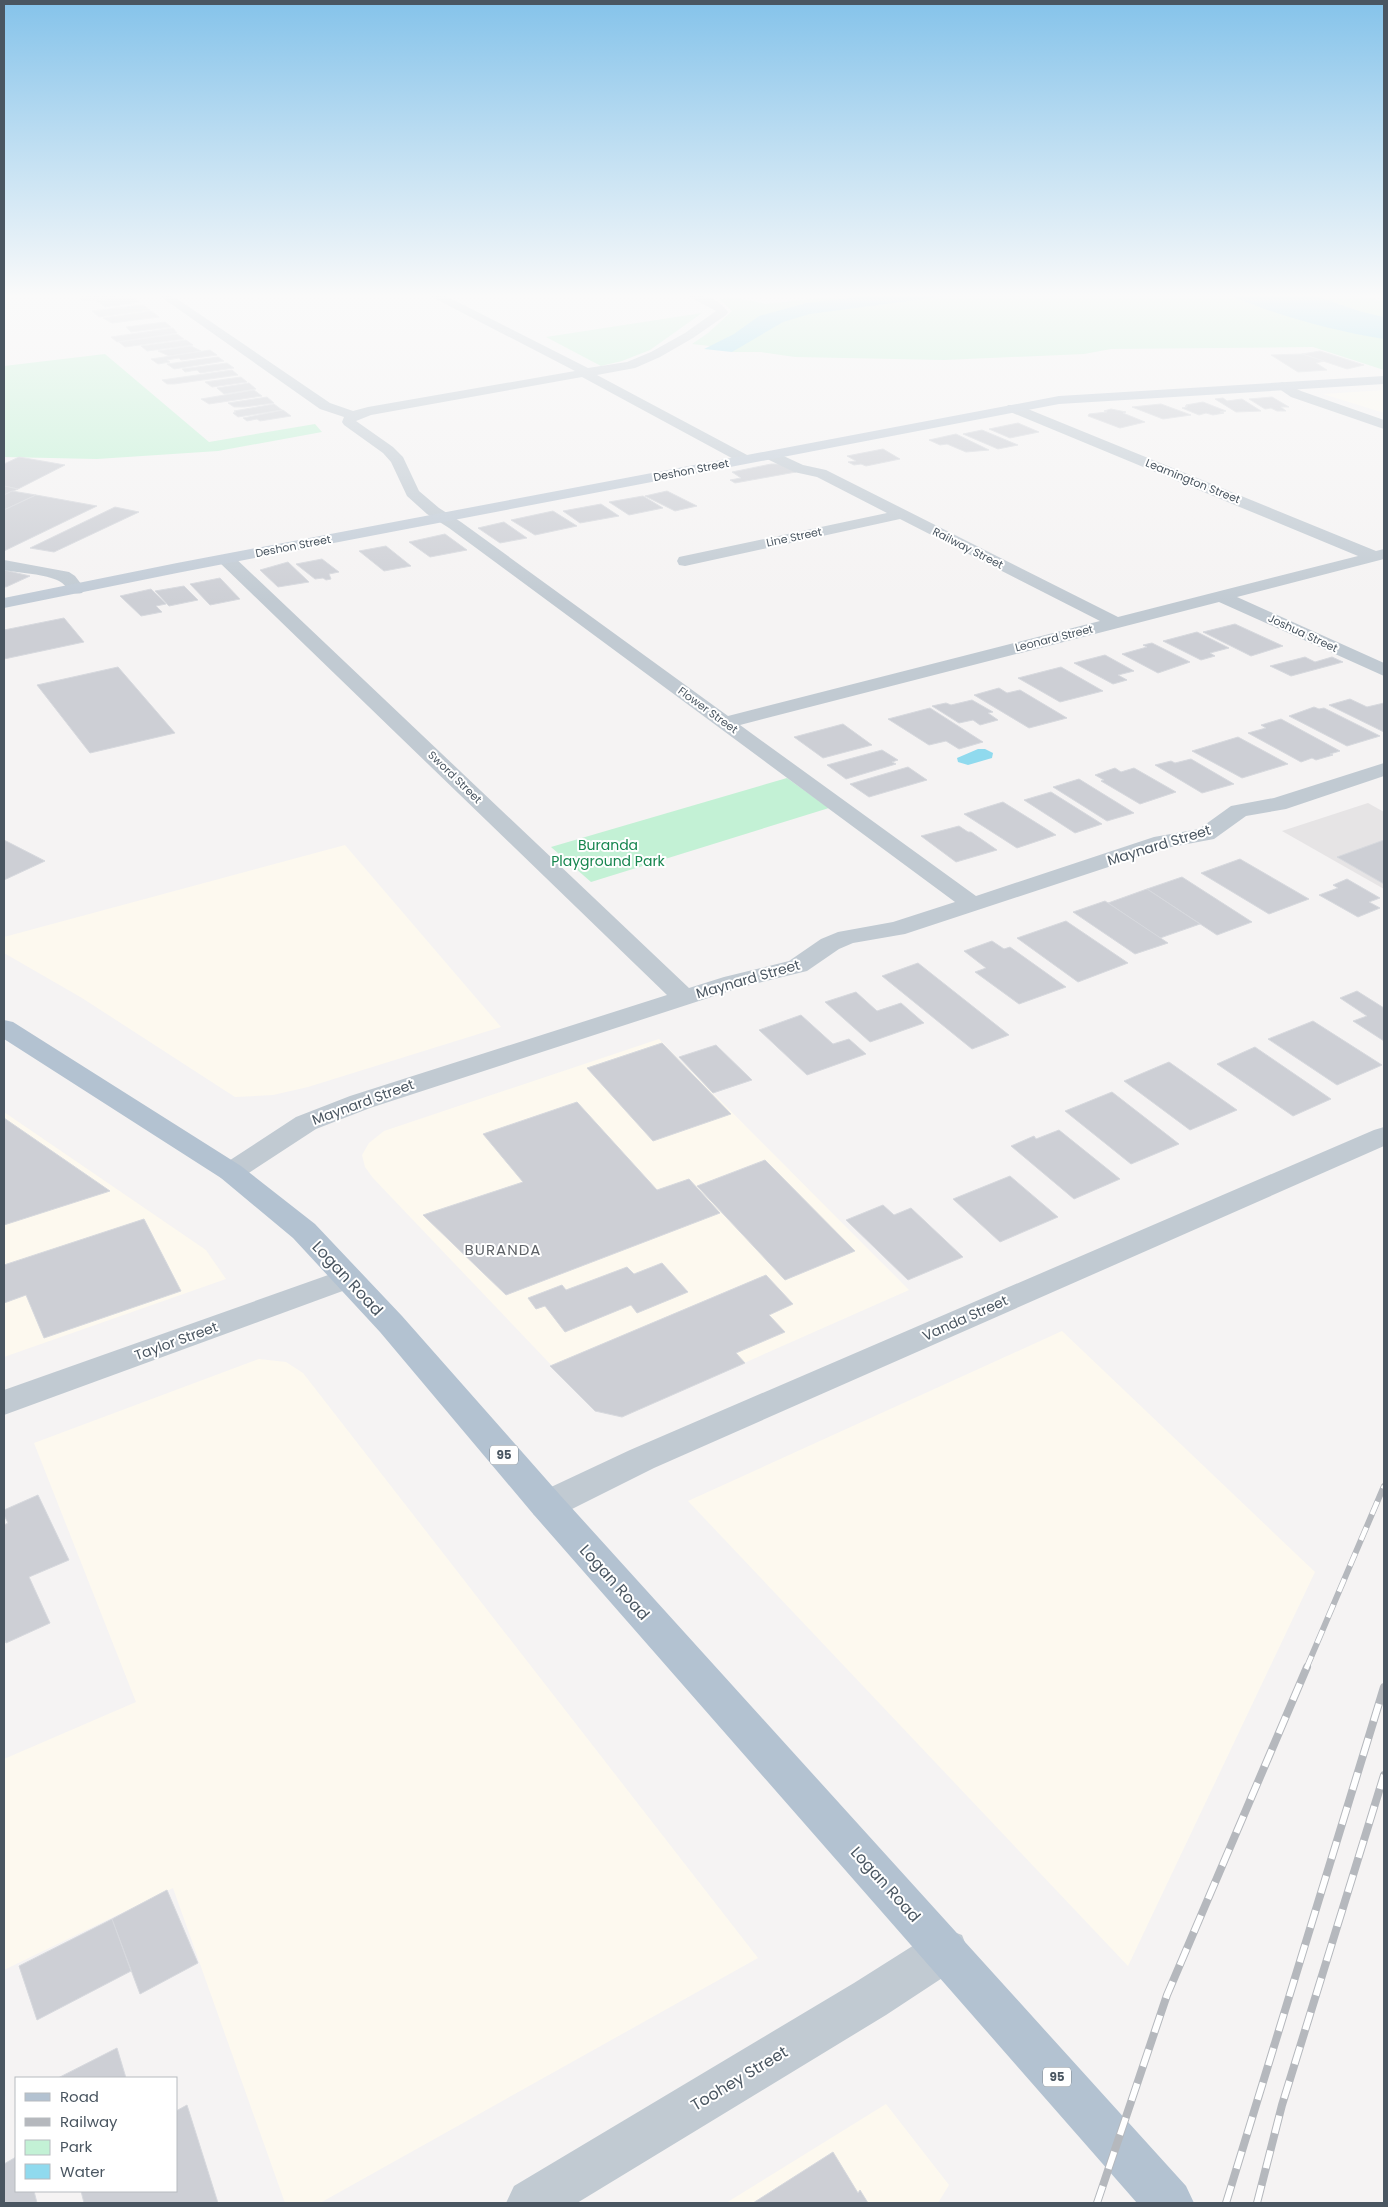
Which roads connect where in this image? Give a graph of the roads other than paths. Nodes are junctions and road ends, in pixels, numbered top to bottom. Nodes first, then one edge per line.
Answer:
1 (312, 397) edge
2 (451, 397) edge
3 (628, 397) edge
4 (1090, 397) edge
5 (1305, 397) edge
6 (1013, 408) junction
7 (353, 416) junction
8 (1384, 425) edge
9 (789, 451) junction
10 (770, 455) junction
11 (744, 460) junction
12 (821, 473) junction
13 (902, 514) junction
14 (443, 517) junction
15 (1379, 555) edge
16 (226, 559) junction
17 (685, 560) dead end
18 (4, 565) edge
19 (76, 589) junction
20 (1221, 596) junction
21 (4, 603) edge
22 (1115, 622) junction
23 (1384, 670) edge
24 (724, 723) junction
25 (1384, 770) edge
26 (972, 904) junction
27 (683, 998) junction
28 (4, 1028) edge
29 (1384, 1136) edge
30 (231, 1172) junction
31 (348, 1278) junction
32 (4, 1403) edge
33 (547, 1505) junction
34 (946, 1950) junction
35 (531, 2203) edge
36 (1169, 2203) edge

1 - 7 street
2 - 7 street
3 - 11 street
4 - 6 street, Deshon Street
5 - 8 street
6 - 9 street, Deshon Street
6 - 15 street, Leamington Street
7 - 14 street, Flower Street
9 - 10 street, Deshon Street
9 - 12 street, Railway Street
10 - 11 street, Deshon Street
10 - 12 street, Railway Street
11 - 14 street, Deshon Street
12 - 13 street, Railway Street
13 - 17 street, Line Street
13 - 22 street, Railway Street
14 - 16 street, Deshon Street
14 - 24 street, Flower Street
15 - 20 street, Leonard Street
16 - 19 street, Deshon Street
16 - 27 street, Sword Street
18 - 19 street
19 - 21 street, Deshon Street
20 - 22 street, Leonard Street
20 - 23 street, Joshua Street
22 - 24 street, Leonard Street
24 - 26 street, Flower Street
25 - 26 street, Maynard Street
26 - 27 street, Maynard Street
27 - 30 street, Maynard Street
28 - 30 main road, Logan Road / 95
29 - 33 street, Vanda Street
30 - 31 main road, Logan Road / 95
31 - 32 street, Taylor Street
31 - 33 main road, Logan Road / 95
33 - 34 main road, Logan Road / 95
34 - 35 street, Toohey Street
34 - 36 main road, Logan Road / 95

